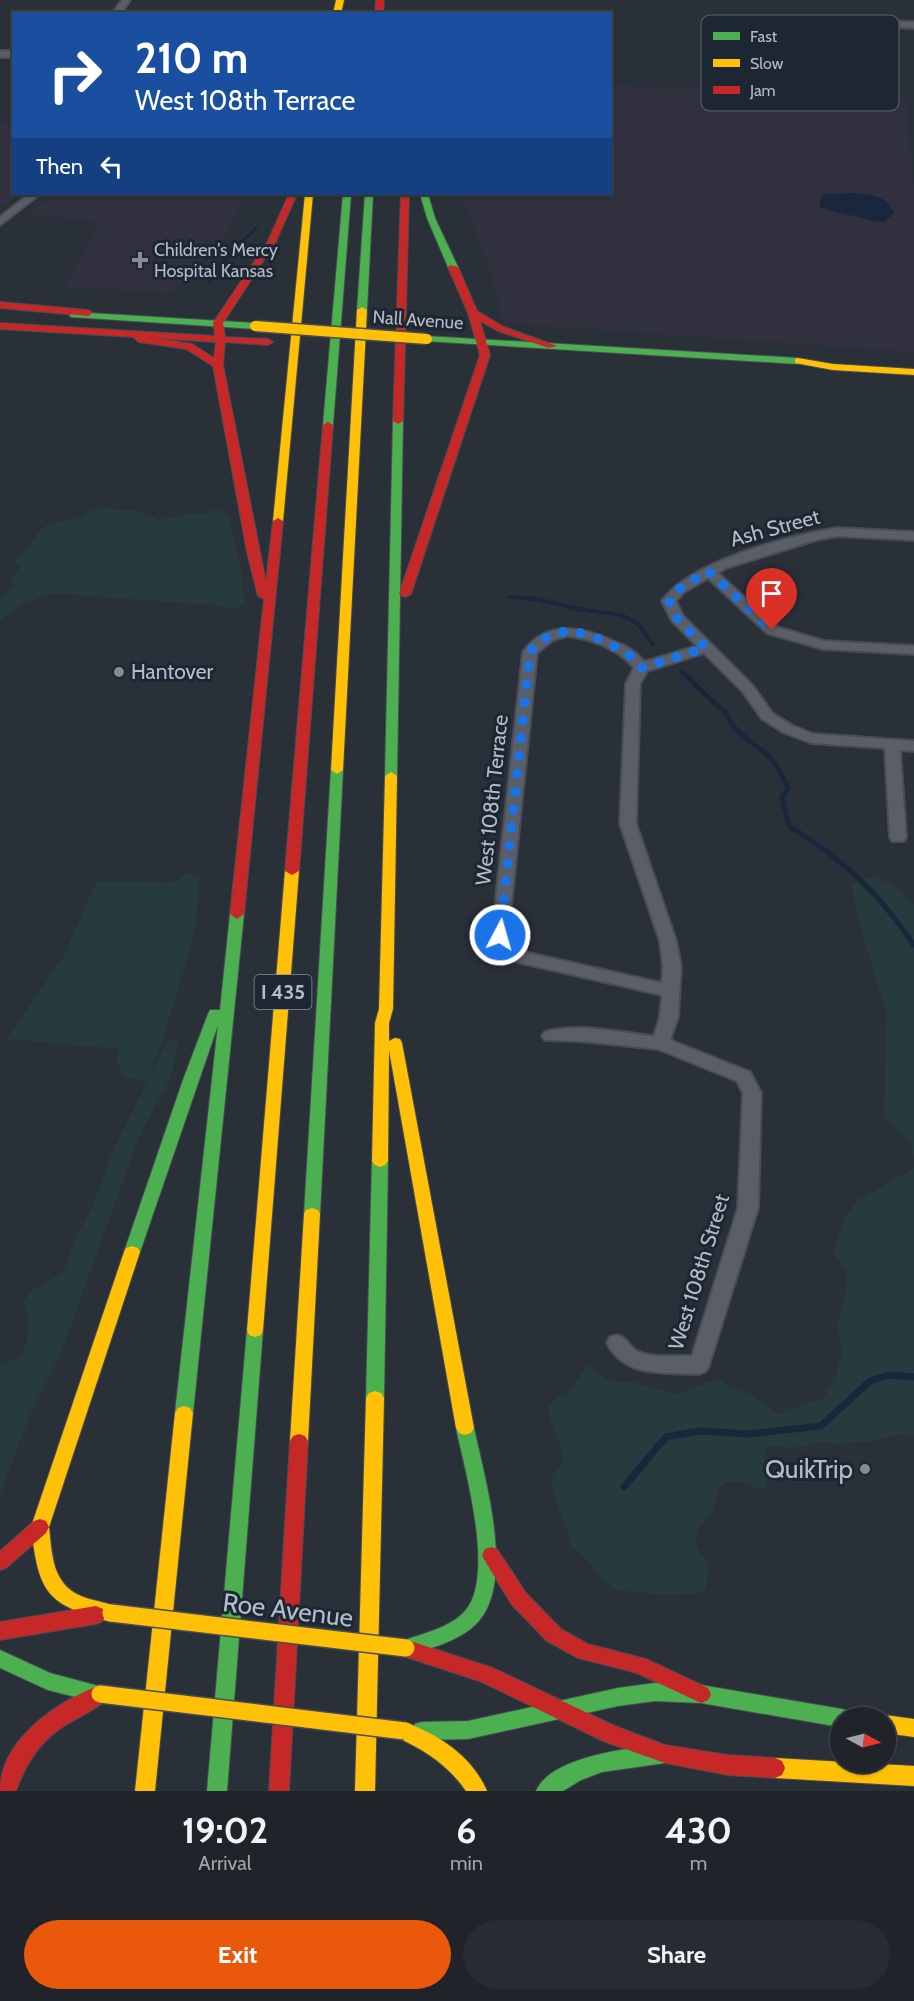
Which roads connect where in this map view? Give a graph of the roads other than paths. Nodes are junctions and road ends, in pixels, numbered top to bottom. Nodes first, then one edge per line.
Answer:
1 (899, 21) edge
2 (914, 21) edge
3 (899, 25) edge
4 (914, 26) edge
5 (34, 195) edge
6 (293, 195) edge
7 (309, 195) edge
8 (347, 195) edge
9 (369, 195) edge
10 (405, 195) edge
11 (424, 195) edge
12 (0, 222) edge
13 (0, 305) edge
14 (0, 311) edge
15 (473, 313) junction
16 (113, 317) junction
17 (218, 323) junction
18 (0, 326) edge
19 (137, 335) junction
20 (219, 339) junction
21 (425, 345) junction
22 (552, 346) junction
23 (483, 349) junction
24 (218, 365) junction
25 (833, 367) junction
26 (914, 372) edge
27 (914, 536) edge
28 (708, 571) junction
29 (269, 614) junction
30 (394, 628) junction
31 (706, 648) junction
32 (914, 650) edge
33 (641, 668) junction
34 (892, 744) junction
35 (914, 746) edge
36 (898, 837) dead end
37 (232, 966) junction
38 (670, 991) junction
39 (386, 1009) junction
40 (551, 1035) dead end
41 (660, 1043) junction
42 (617, 1343) dead end
43 (40, 1527) junction
44 (488, 1550) junction
45 (0, 1562) edge
46 (111, 1613) junction
47 (0, 1631) edge
48 (406, 1648) junction
49 (0, 1659) edge
50 (100, 1694) junction
51 (701, 1695) junction
52 (560, 1709) junction
53 (830, 1716) edge
54 (896, 1726) edge
55 (914, 1728) edge
56 (405, 1731) junction
57 (665, 1754) junction
58 (914, 1776) edge
59 (6, 1791) edge
60 (146, 1791) edge
61 (217, 1791) edge
62 (279, 1791) edge
63 (365, 1791) edge
64 (477, 1791) edge
65 (546, 1791) edge

1 - 2 street
3 - 4 street
5 - 12 street
6 - 17 main road
7 - 29 main road
8 - 61 main road, I 435
9 - 62 main road, I 435
10 - 30 main road
11 - 15 main road
13 - 16 main road
14 - 16 main road, Nall Avenue
15 - 22 main road
15 - 23 main road
16 - 17 main road, Nall Avenue
17 - 20 main road
17 - 21 main road, Nall Avenue, bridge
18 - 19 main road, Nall Avenue
19 - 20 main road, Nall Avenue
19 - 24 main road
20 - 21 main road, Nall Avenue
20 - 24 main road
21 - 23 main road, Nall Avenue
22 - 23 main road, Nall Avenue
22 - 25 main road, Nall Avenue
23 - 25 main road, Nall Avenue
23 - 30 main road
24 - 29 main road
25 - 26 main road, Nall Avenue
27 - 28 street, Ash Street
28 - 31 street, Ash Street
28 - 32 street
29 - 37 main road
30 - 39 main road
31 - 33 street
31 - 34 street
33 - 38 street
33 - 38 street, West 108th Terrace
34 - 35 street
34 - 36 street
37 - 43 main road
37 - 60 main road
38 - 41 street
39 - 44 main road
39 - 63 main road
40 - 41 street
41 - 42 street, West 108th Street
43 - 45 main road
43 - 46 main road
44 - 48 main road
44 - 51 main road
46 - 47 main road, Roe Avenue
46 - 48 main road, Roe Avenue, bridge
48 - 52 main road, Roe Avenue
49 - 50 main road
50 - 56 main road, bridge
50 - 59 main road
51 - 52 main road
51 - 53 main road
52 - 56 main road
52 - 57 main road, Roe Avenue
54 - 55 main road
56 - 64 main road
57 - 58 main road, Roe Avenue
57 - 65 main road

